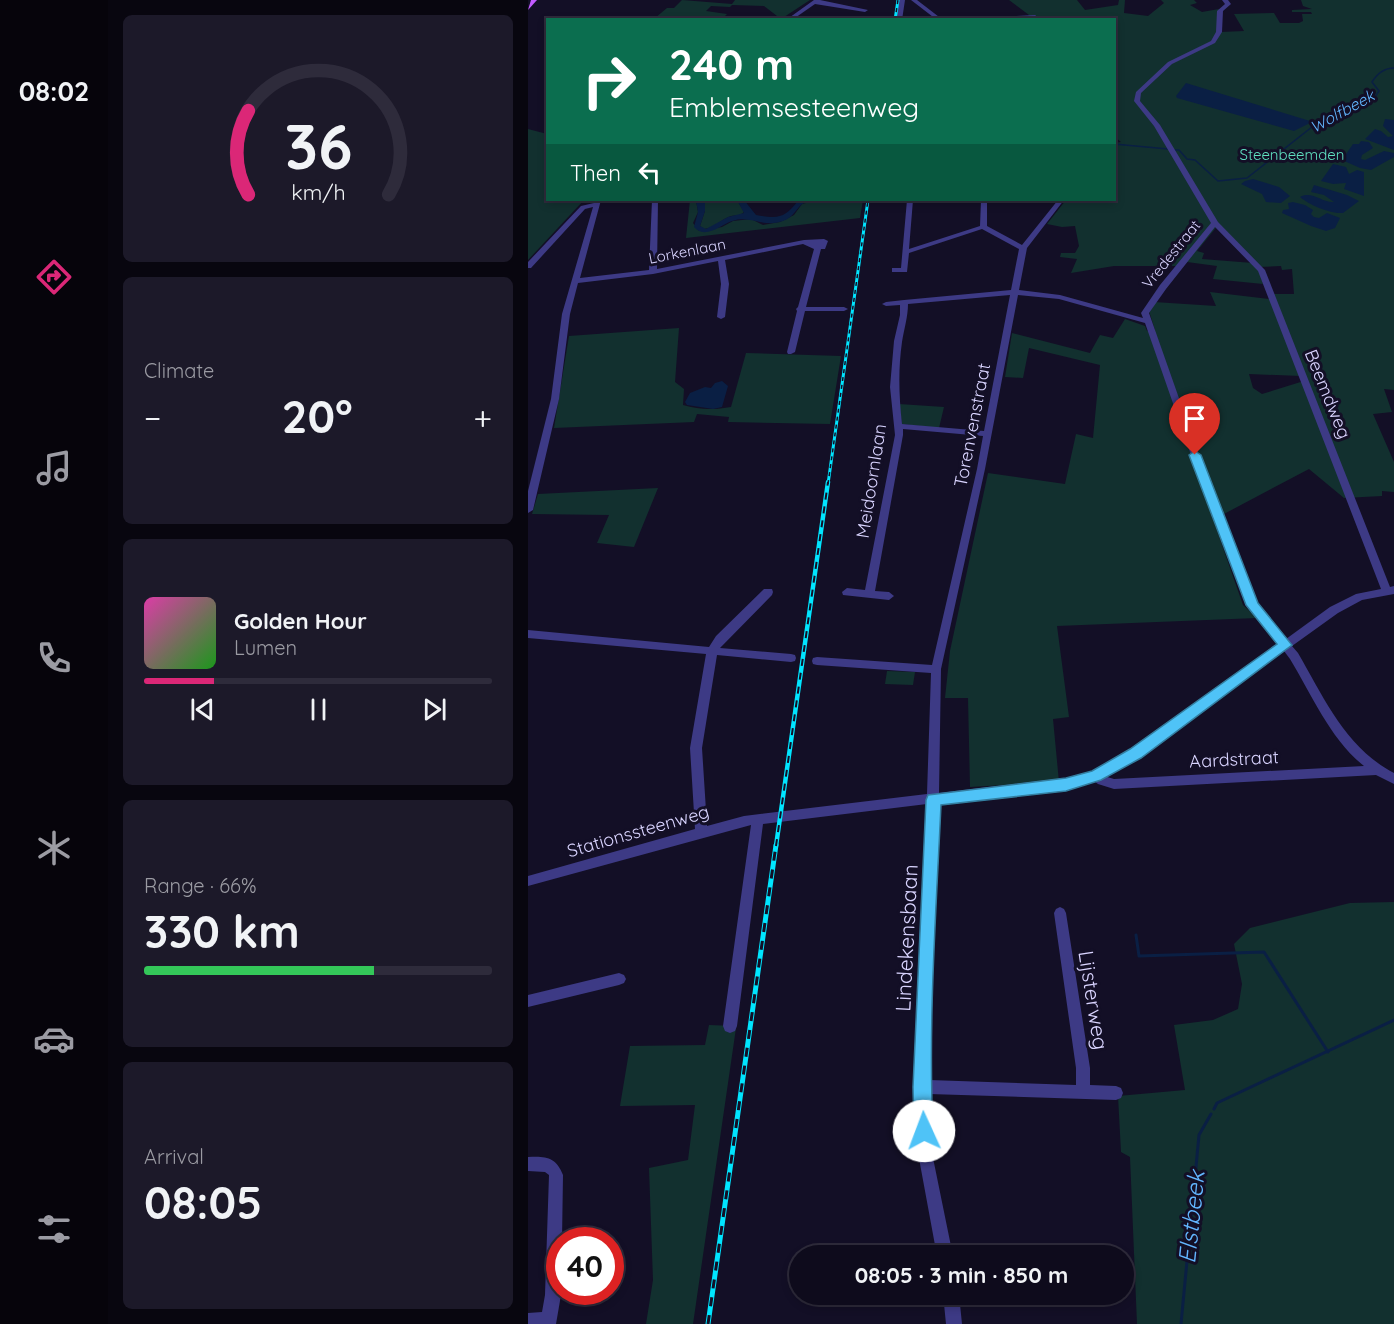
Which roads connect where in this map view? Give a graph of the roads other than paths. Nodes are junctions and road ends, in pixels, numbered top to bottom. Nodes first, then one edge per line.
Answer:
1 (534, 0) edge
2 (1225, 0) edge
3 (816, 1) edge
4 (915, 1) edge
5 (902, 2) edge
6 (528, 8) edge
7 (1034, 16) dead end
8 (791, 18) edge
9 (862, 18) edge
10 (899, 18) edge
11 (938, 18) edge
12 (1004, 18) edge
13 (656, 201) edge
14 (910, 201) edge
15 (984, 201) edge
16 (1060, 201) edge
17 (598, 202) edge
18 (1215, 223) junction
19 (982, 227) junction
20 (906, 248) junction
21 (1023, 248) junction
22 (721, 258) junction
23 (528, 266) edge
24 (895, 270) dead end
25 (653, 272) junction
26 (575, 281) junction
27 (1014, 292) junction
28 (904, 302) junction
29 (886, 304) dead end
30 (800, 309) junction
31 (844, 309) dead end
32 (721, 316) dead end
33 (1148, 319) junction
34 (791, 352) dead end
35 (899, 426) junction
36 (987, 434) junction
37 (528, 510) edge
38 (1390, 590) edge
39 (768, 592) dead end
40 (847, 592) dead end
41 (869, 594) junction
42 (889, 596) dead end
43 (528, 634) edge
44 (1285, 645) junction
45 (712, 651) junction
46 (792, 658) dead end
47 (817, 661) dead end
48 (936, 669) junction
49 (1377, 770) junction
50 (1096, 776) junction
51 (1394, 779) edge
52 (933, 800) junction
53 (758, 819) junction
54 (701, 833) junction
55 (528, 881) edge
56 (1060, 913) dead end
57 (619, 979) dead end
58 (528, 1001) edge
59 (730, 1026) dead end
60 (922, 1087) junction
61 (1080, 1092) junction
62 (1116, 1094) dead end
63 (528, 1164) edge
64 (943, 1245) edge
65 (952, 1305) edge
66 (528, 1321) edge
67 (549, 1321) edge
68 (954, 1324) edge

1 - 6 main road
2 - 18 street, Vredestraat
3 - 8 street
3 - 9 street
4 - 5 street
4 - 11 street
5 - 10 street
7 - 12 street
13 - 25 street
14 - 20 street
15 - 19 street
16 - 21 street, Torenvenstraat
17 - 23 street
17 - 26 street
18 - 33 street, Vredestraat
18 - 38 street, Beemdweg
19 - 20 street
19 - 21 street
20 - 24 street
21 - 27 street, Torenvenstraat
22 - 25 street, Lorkenlaan
22 - 30 street, Lorkenlaan
22 - 32 street
25 - 26 street, Lorkenlaan
26 - 37 street
27 - 28 street
27 - 33 street
27 - 36 street, Torenvenstraat
28 - 29 street
28 - 35 street, Meidoornlaan
30 - 31 street
30 - 34 street
33 - 44 street
35 - 36 street
35 - 41 street, Meidoornlaan
36 - 48 street, Torenvenstraat
38 - 44 street, Stationssteenweg
39 - 45 street
40 - 41 street
41 - 42 street
43 - 45 street
44 - 49 street
44 - 50 street, Stationssteenweg
45 - 46 street
45 - 54 street
47 - 48 street
48 - 52 street, Torenvenstraat
49 - 50 street, Aardstraat
49 - 51 street
50 - 52 street, Stationssteenweg
52 - 53 street, Stationssteenweg
52 - 60 street, Lindekensbaan
53 - 54 street, Stationssteenweg
53 - 59 street
54 - 55 street, Stationssteenweg
56 - 61 street, Lijsterweg
57 - 58 street
60 - 61 street
60 - 64 street, Lindekensbaan
61 - 62 street
63 - 67 street
65 - 68 street
66 - 67 street

